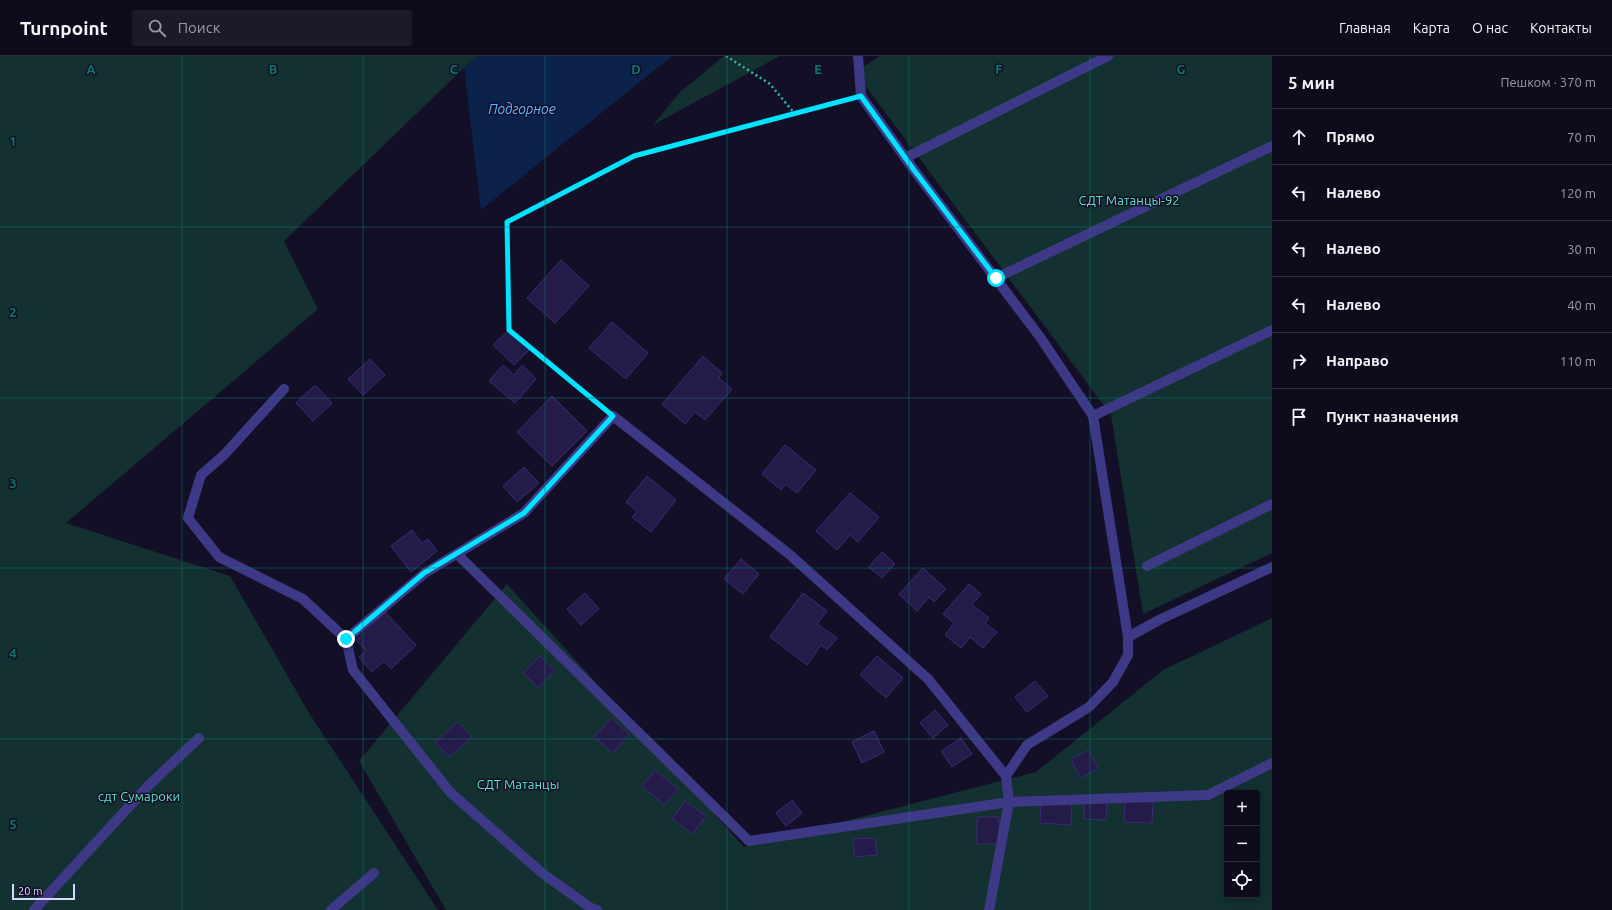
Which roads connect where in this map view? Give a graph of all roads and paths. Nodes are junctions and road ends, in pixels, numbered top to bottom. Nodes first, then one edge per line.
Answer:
1 (726, 56) edge
2 (858, 56) edge
3 (1108, 56) edge
4 (861, 96) junction
5 (795, 114) junction
6 (1272, 146) edge
7 (905, 158) junction
8 (996, 278) junction
9 (1272, 330) edge
10 (284, 389) dead end
11 (613, 416) junction
12 (1093, 416) junction
13 (1272, 504) edge
14 (457, 554) junction
15 (1147, 566) dead end
16 (1272, 567) edge
17 (1128, 637) junction
18 (346, 639) junction
19 (199, 738) dead end
20 (1272, 763) edge
21 (1006, 776) junction
22 (1009, 802) junction
23 (374, 873) dead end
24 (34, 910) edge
25 (331, 910) edge
26 (597, 910) edge
27 (989, 910) edge

1 - 5 path
2 - 4 street
3 - 7 street
4 - 5 path
4 - 7 street
5 - 11 path
6 - 8 street
7 - 8 street
8 - 12 street
9 - 12 street
10 - 18 street
11 - 14 street
11 - 21 street
12 - 17 street
13 - 15 street
14 - 18 street
14 - 22 street
16 - 17 street
17 - 21 street
18 - 26 street
19 - 24 street
20 - 22 street
21 - 22 street
22 - 27 street
23 - 25 street

